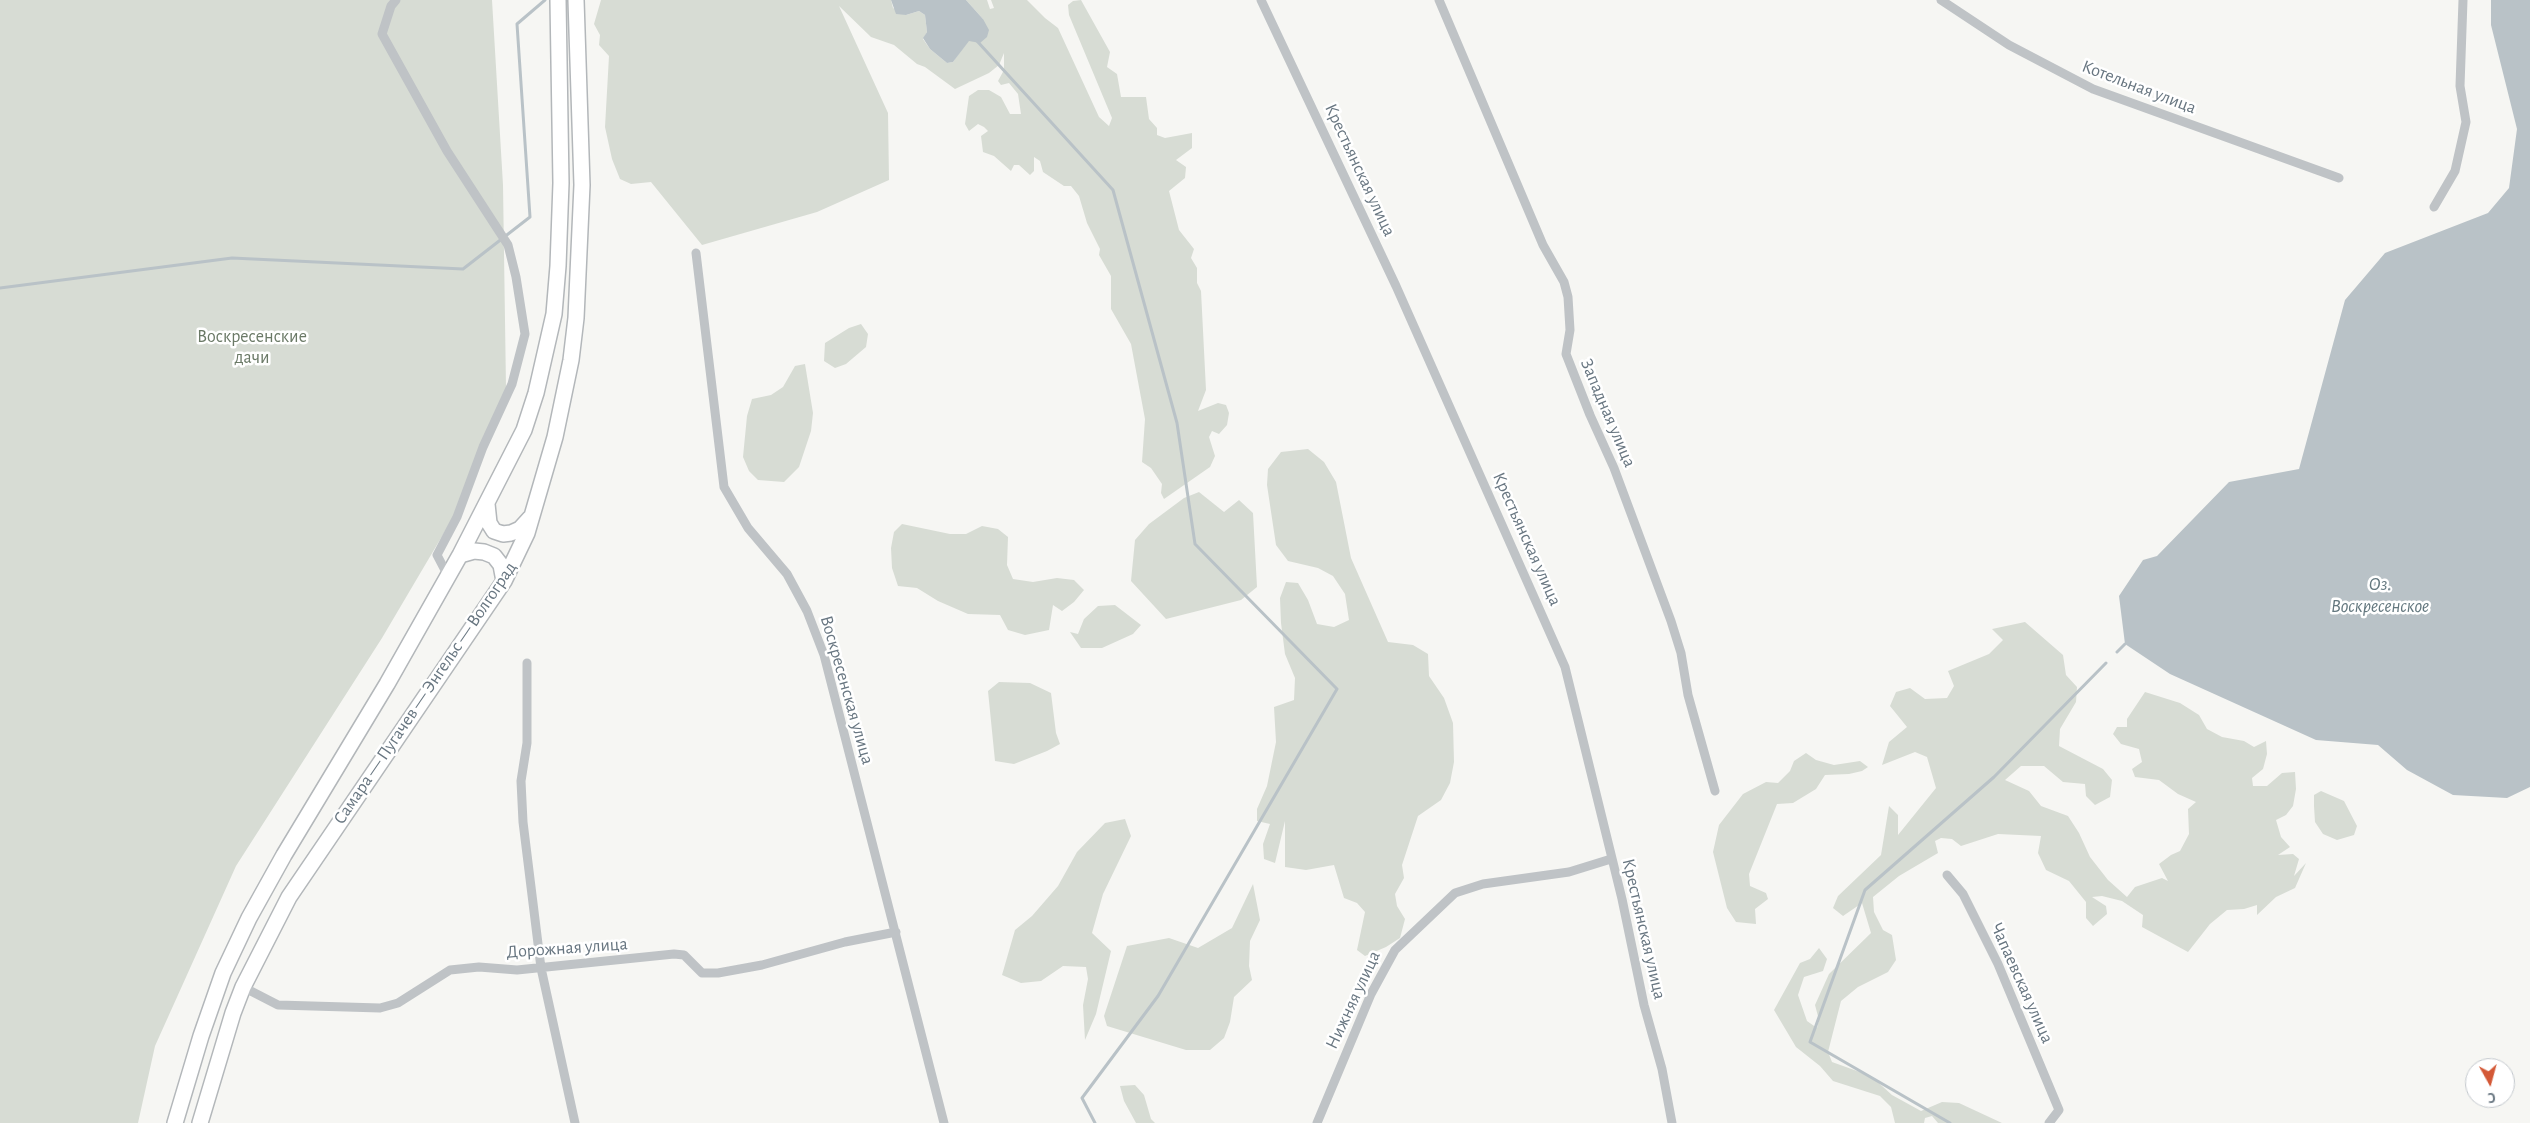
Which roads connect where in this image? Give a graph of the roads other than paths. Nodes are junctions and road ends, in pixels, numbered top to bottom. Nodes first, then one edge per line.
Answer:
1 (396, 0) edge
2 (558, 0) edge
3 (1261, 0) edge
4 (1439, 0) edge
5 (1941, 0) edge
6 (2463, 0) edge
7 (576, 5) edge
8 (2339, 178) dead end
9 (2434, 207) dead end
10 (696, 254) dead end
11 (487, 502) junction
12 (532, 517) junction
13 (460, 555) junction
14 (448, 576) junction
15 (504, 581) junction
16 (526, 663) dead end
17 (1715, 791) dead end
18 (1611, 860) junction
19 (1947, 875) dead end
20 (896, 932) junction
21 (541, 968) junction
22 (243, 987) junction
23 (175, 1123) edge
24 (200, 1123) edge
25 (575, 1123) edge
26 (944, 1123) edge
27 (1317, 1123) edge
28 (1672, 1123) edge
29 (2049, 1123) edge

1 - 14 street
2 - 11 main road, Самара — Пугачев — Энгельс — Волгоград
3 - 18 street, Крестьянская улица
4 - 17 street, Западная улица
5 - 8 street, Котельная улица
6 - 9 street
7 - 12 main road, Самара — Пугачев — Энгельс — Волгоград
10 - 20 street, Воскресенская улица
11 - 12 main road
11 - 13 main road, Самара — Пугачев — Энгельс — Волгоград
12 - 15 main road, Самара — Пугачев — Энгельс — Волгоград
13 - 14 main road, Самара — Пугачев — Энгельс — Волгоград
13 - 15 main road
14 - 23 main road, Самара — Пугачев — Энгельс — Волгоград
15 - 22 main road, Самара — Пугачев — Энгельс — Волгоград
16 - 21 street
18 - 27 street, Нижняя улица
18 - 28 street, Крестьянская улица
19 - 29 street, Чапаевская улица
20 - 21 street, Дорожная улица
20 - 26 street, Воскресенская улица
21 - 22 street, Дорожная улица
21 - 25 street
22 - 24 main road, Самара — Пугачев — Энгельс — Волгоград

